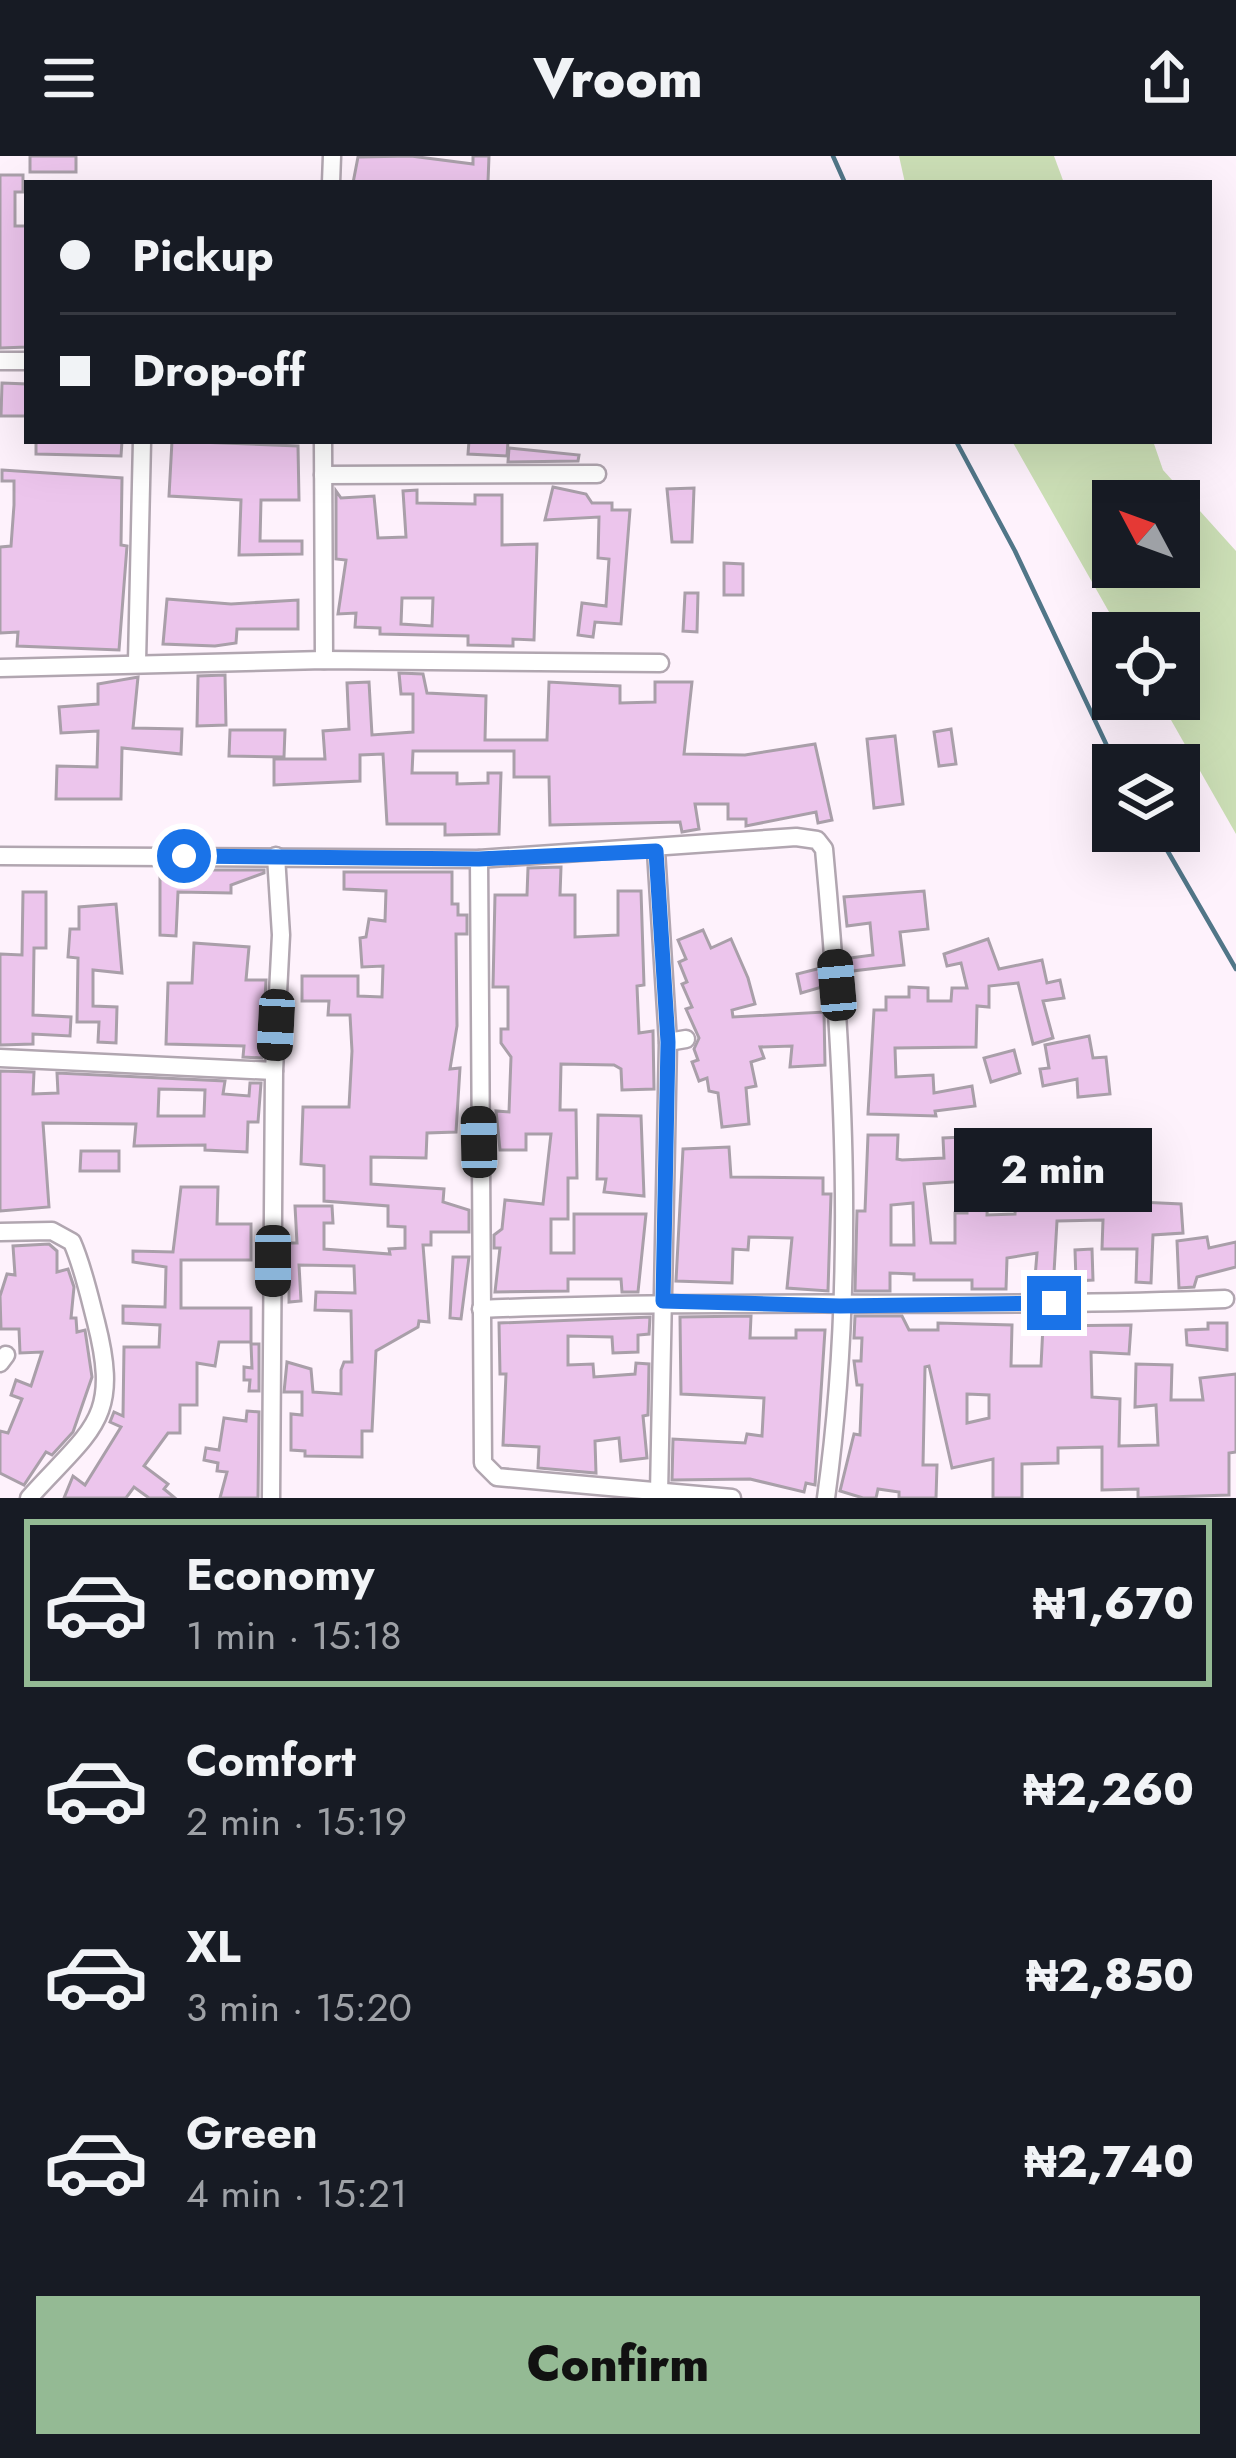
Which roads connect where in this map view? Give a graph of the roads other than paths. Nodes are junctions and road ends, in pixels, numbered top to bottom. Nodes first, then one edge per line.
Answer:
1 (142, 444) edge
2 (323, 444) edge
3 (597, 474) dead end
4 (323, 475) junction
5 (325, 660) junction
6 (137, 662) junction
7 (660, 663) dead end
8 (0, 668) edge
9 (656, 851) junction
10 (0, 856) edge
11 (276, 856) junction
12 (479, 859) junction
13 (0, 1058) edge
14 (274, 1071) junction
15 (0, 1232) edge
16 (1226, 1299) dead end
17 (663, 1301) junction
18 (840, 1306) junction
19 (481, 1309) junction
20 (659, 1494) junction
21 (29, 1498) edge
22 (272, 1498) edge
23 (732, 1498) edge
24 (826, 1498) edge

1 - 6 street
2 - 4 street
3 - 4 street
4 - 5 street
5 - 6 street
5 - 7 street
6 - 8 street
9 - 12 street
9 - 17 street
9 - 18 street
10 - 11 street
11 - 12 street
11 - 14 street
12 - 19 street
13 - 14 street
14 - 22 street
15 - 21 street
16 - 18 street
17 - 18 street
17 - 19 street
17 - 20 street
18 - 24 street
19 - 20 street
20 - 23 street

